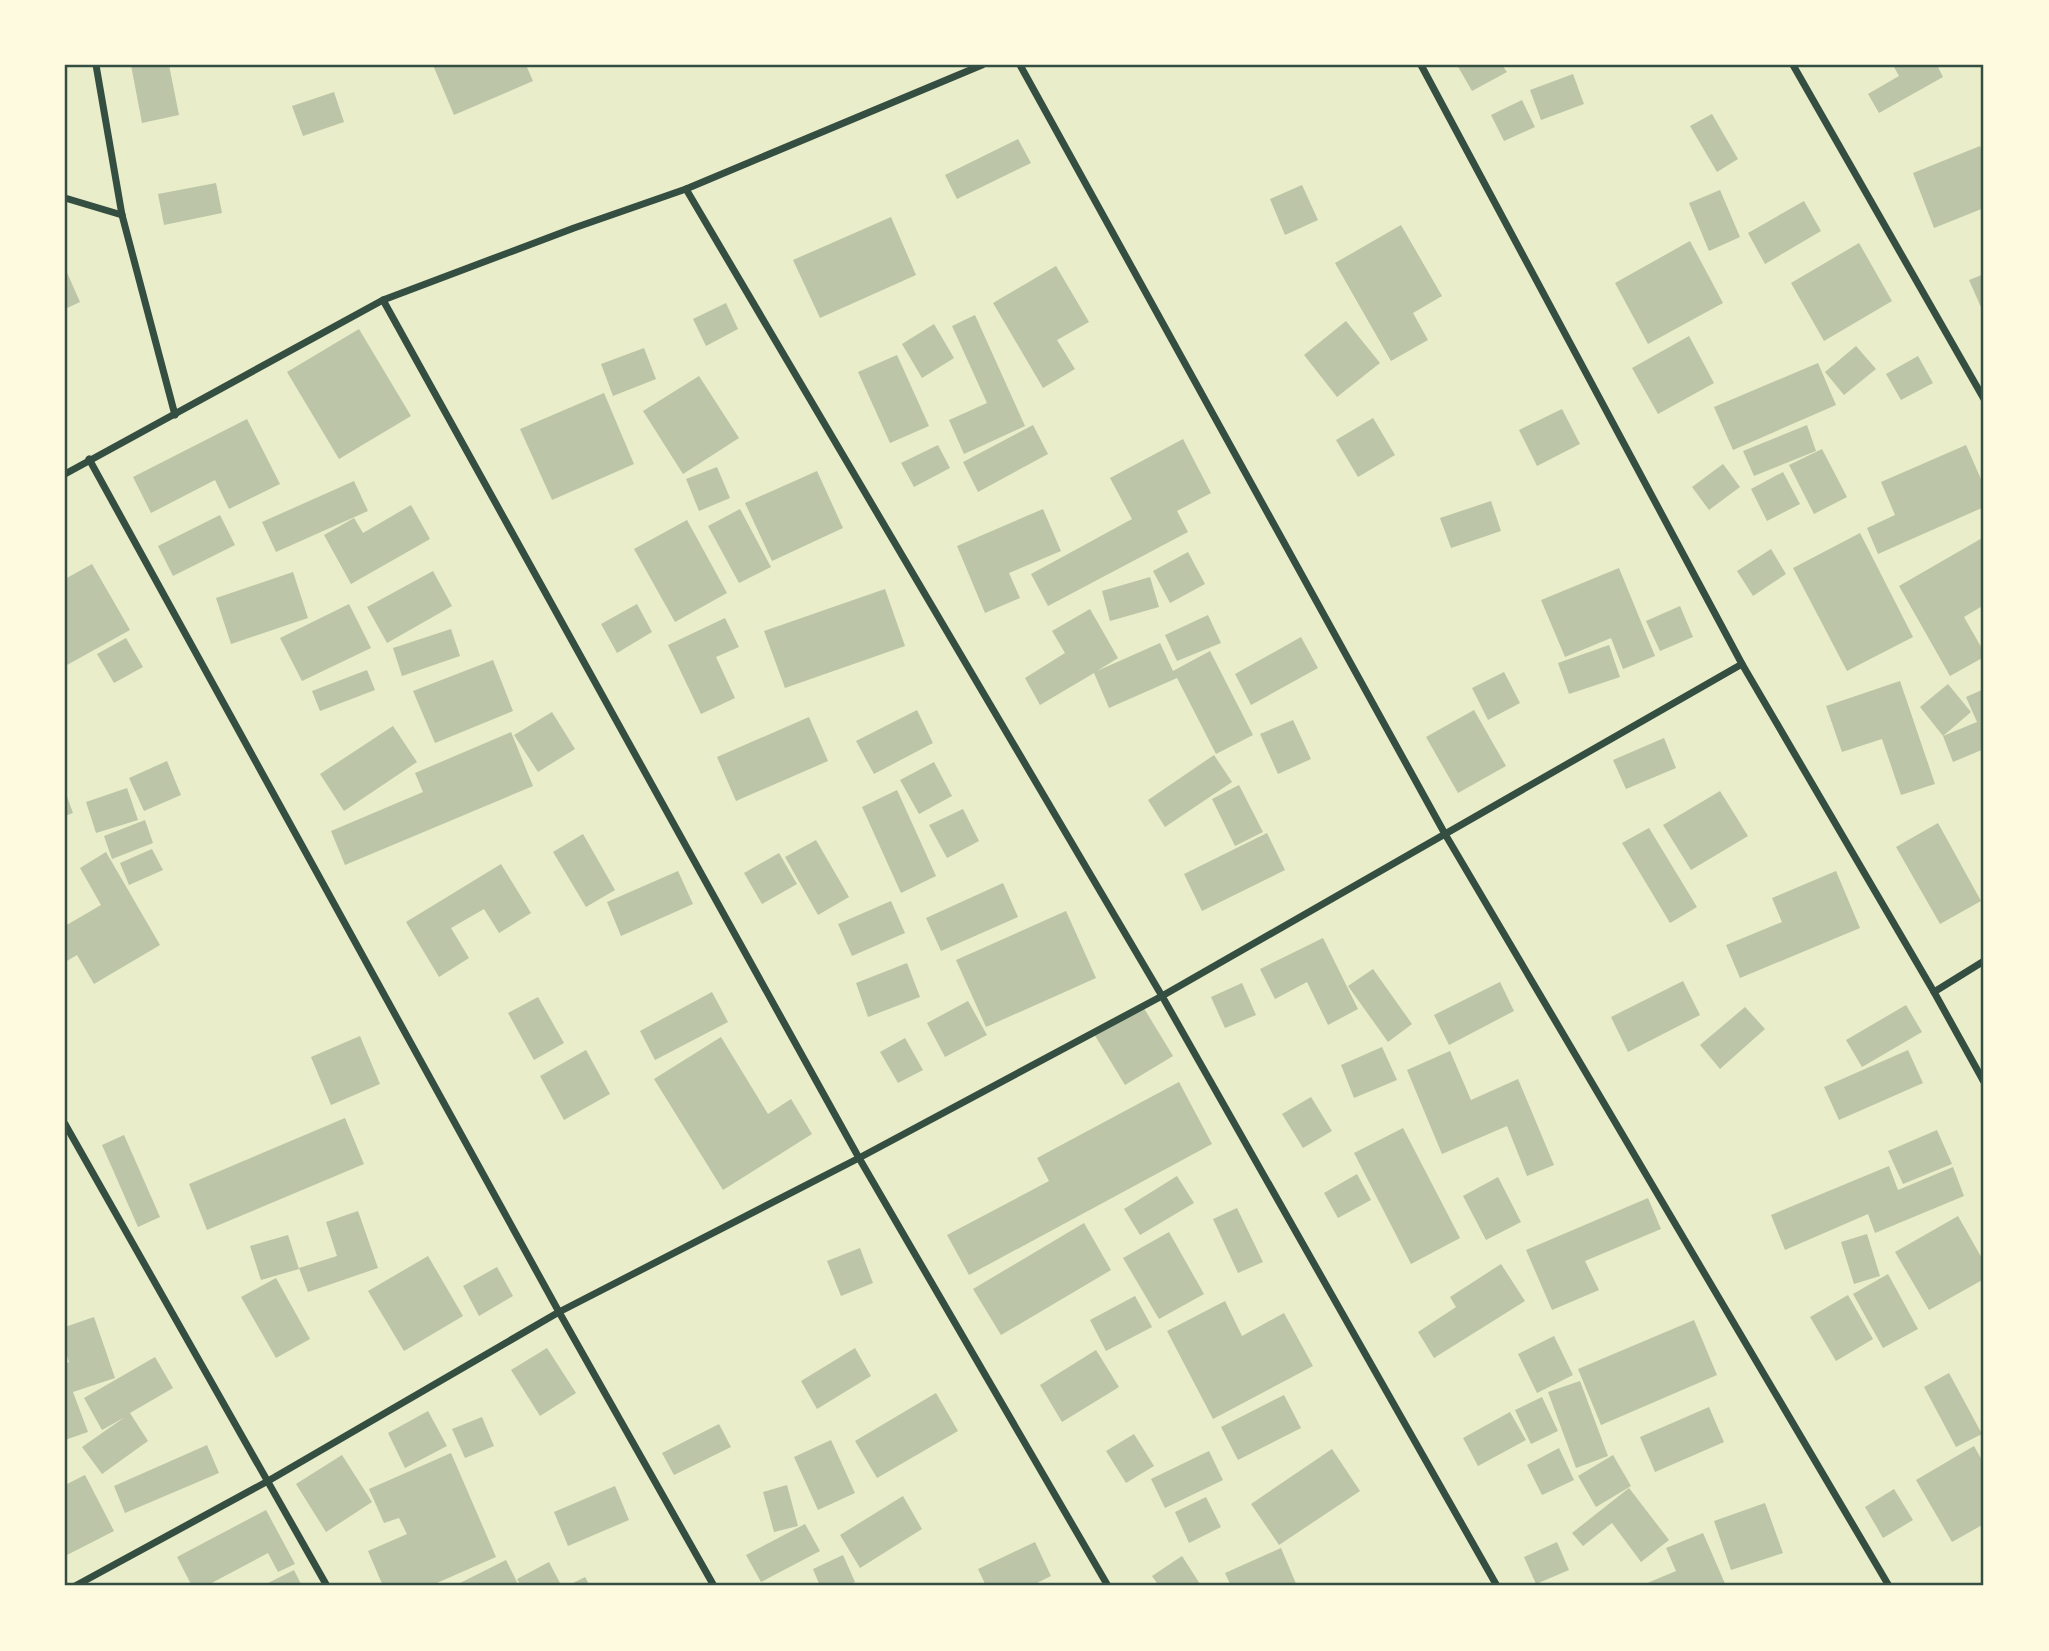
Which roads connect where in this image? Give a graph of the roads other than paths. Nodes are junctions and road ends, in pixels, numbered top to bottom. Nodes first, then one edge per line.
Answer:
1 (96, 65) edge
2 (982, 65) edge
3 (1020, 65) edge
4 (1421, 65) edge
5 (1793, 65) edge
6 (686, 189) junction
7 (65, 198) edge
8 (122, 215) junction
9 (383, 300) junction
10 (1984, 398) edge
11 (175, 415) junction
12 (89, 459) junction
13 (65, 474) edge
14 (1742, 664) junction
15 (1445, 834) junction
16 (1984, 961) edge
17 (1934, 992) junction
18 (1162, 996) junction
19 (1984, 1082) edge
20 (65, 1124) edge
21 (859, 1158) junction
22 (559, 1312) junction
23 (268, 1481) junction
24 (75, 1586) edge
25 (327, 1586) edge
26 (714, 1586) edge
27 (1108, 1586) edge
28 (1497, 1586) edge
29 (1889, 1586) edge

1 - 8 street
2 - 6 street
3 - 15 street
4 - 14 street
5 - 10 street
6 - 9 street
6 - 18 street
7 - 8 street
8 - 11 street
9 - 11 street
9 - 21 street
11 - 12 street
12 - 13 street
12 - 22 street
14 - 15 street
14 - 17 street
15 - 18 street
15 - 29 street
16 - 17 street
17 - 19 street
18 - 21 street
18 - 28 street
20 - 23 street
21 - 22 street
21 - 27 street
22 - 23 street
22 - 26 street
23 - 24 street
23 - 25 street

